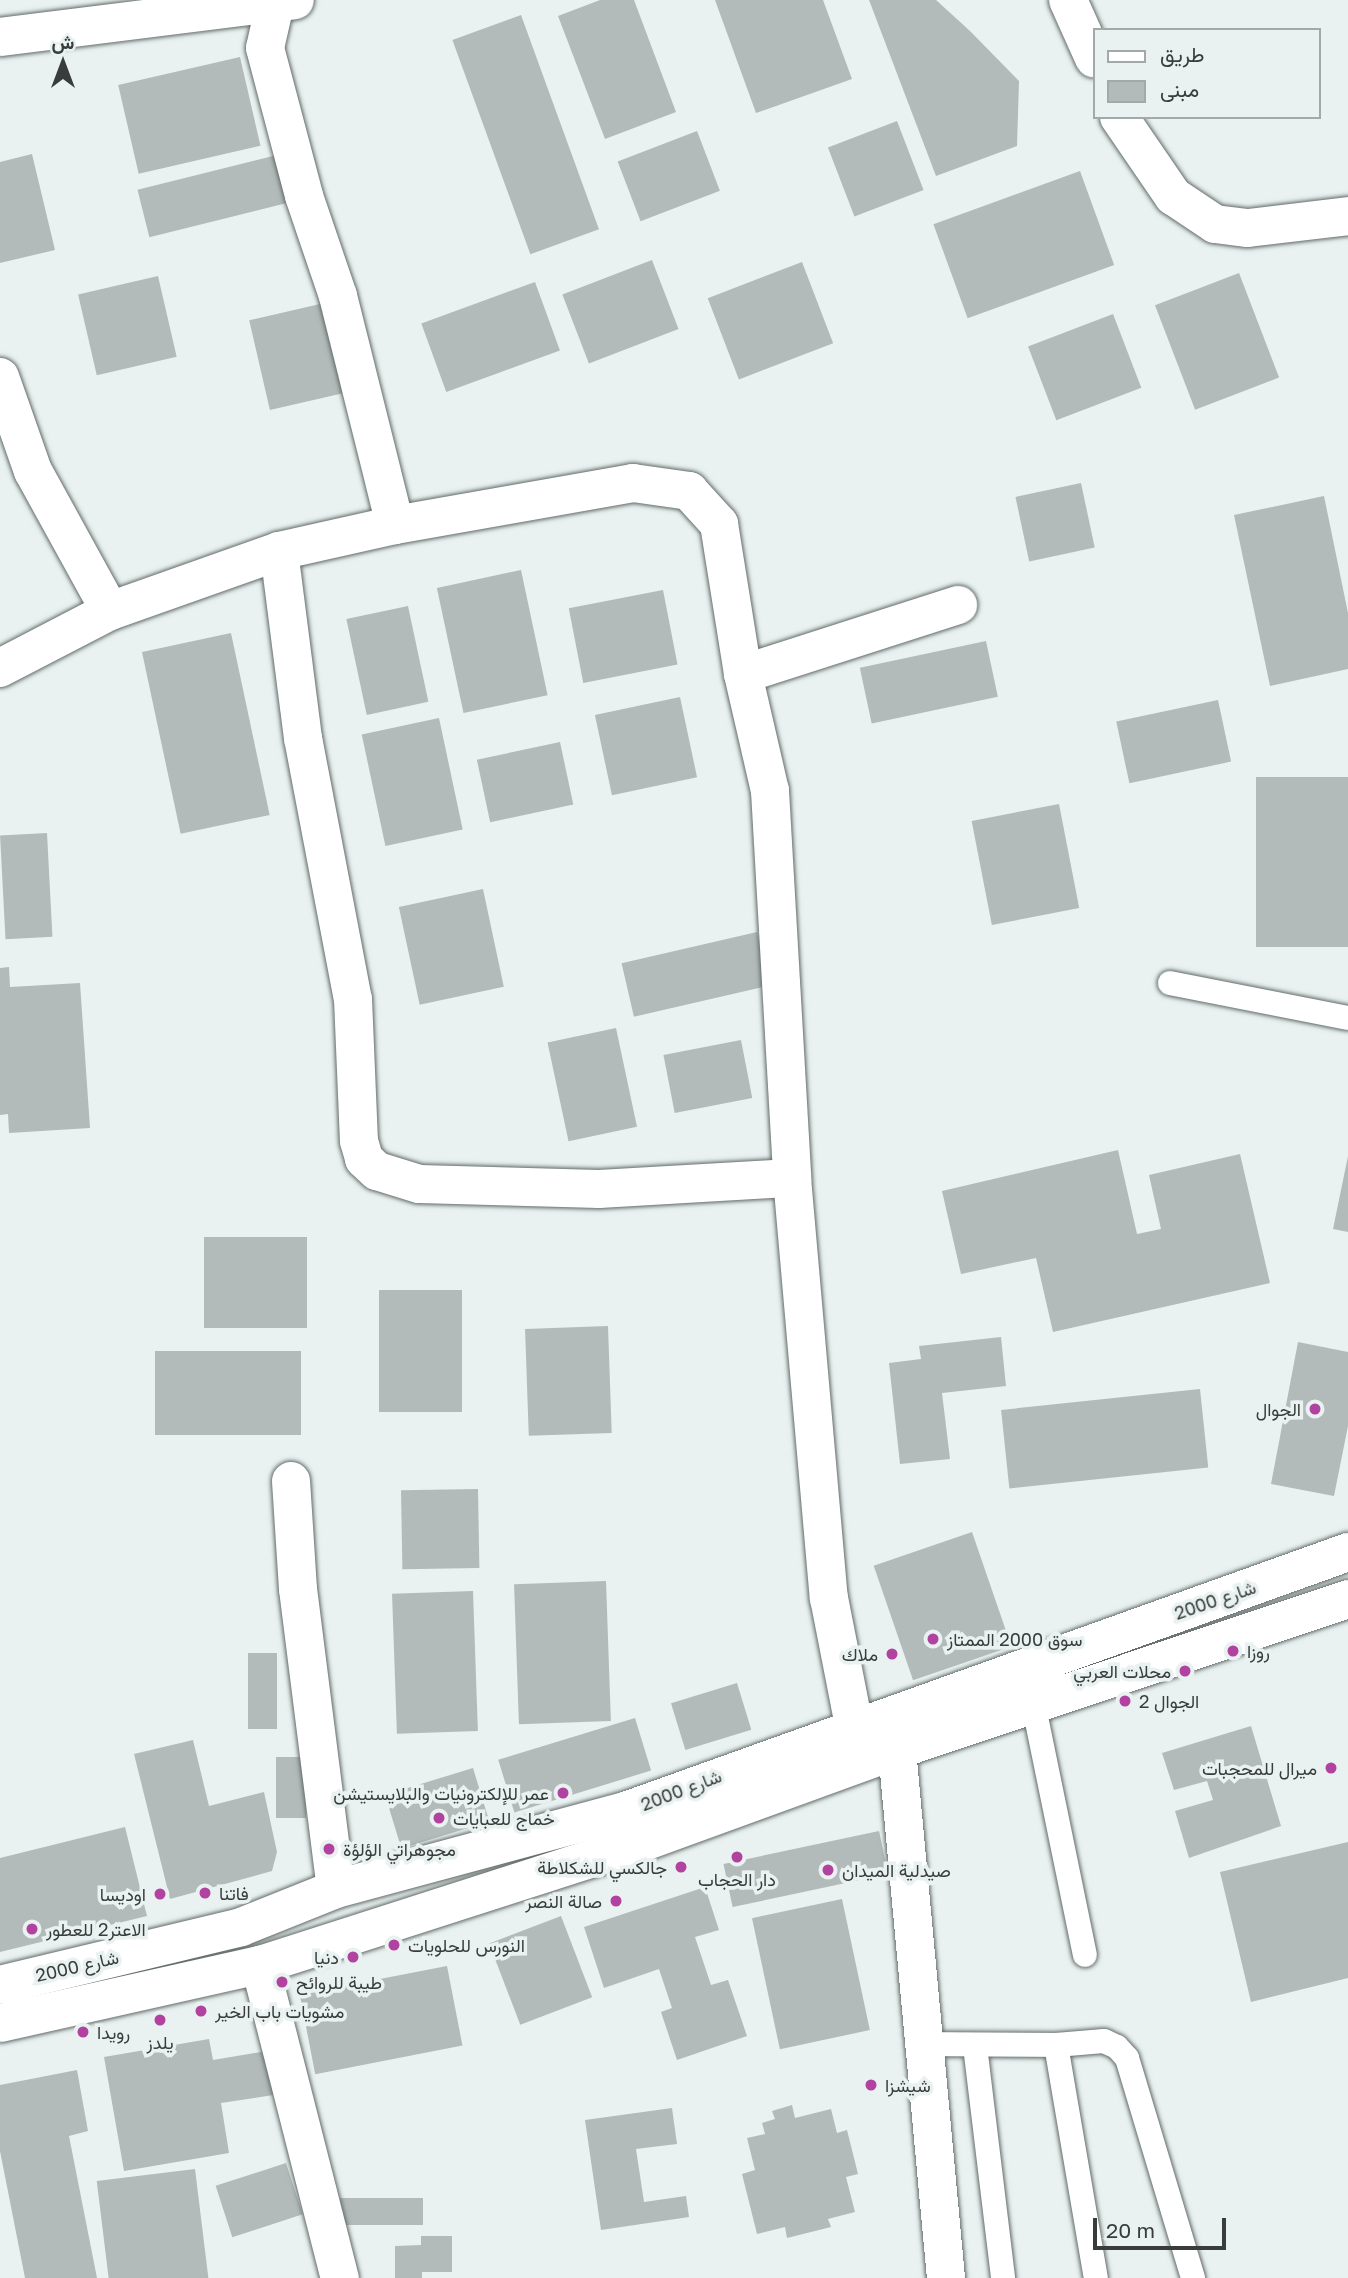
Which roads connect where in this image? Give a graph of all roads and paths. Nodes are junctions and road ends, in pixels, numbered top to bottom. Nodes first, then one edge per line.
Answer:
1 (1068, 0) edge
2 (285, 2) edge
3 (0, 37) edge
4 (1092, 54) edge
5 (1120, 119) edge
6 (1348, 216) edge
7 (0, 377) edge
8 (395, 525) junction
9 (279, 551) junction
10 (958, 605) dead end
11 (110, 611) junction
12 (0, 668) edge
13 (743, 674) junction
14 (1170, 984) dead end
15 (1348, 1018) edge
16 (792, 1178) junction
17 (291, 1481) dead end
18 (1348, 1552) edge
19 (1348, 1599) edge
20 (1034, 1707) junction
21 (854, 1725) junction
22 (897, 1750) junction
23 (336, 1889) junction
24 (1085, 1955) dead end
25 (260, 1965) junction
26 (0, 1984) edge
27 (0, 2023) edge
28 (925, 2044) junction
29 (1056, 2045) junction
30 (975, 2046) junction
31 (340, 2278) edge
32 (946, 2278) edge
33 (1003, 2278) edge
34 (1096, 2278) edge
35 (1193, 2278) edge

1 - 4 street
2 - 3 street
2 - 8 street
5 - 6 street
7 - 11 street
8 - 9 street
8 - 13 street
9 - 11 street
9 - 16 street
10 - 13 street
11 - 12 street
13 - 16 street
14 - 15 lane
16 - 21 street
17 - 23 street
18 - 21 street, شارع 2000
19 - 20 street
20 - 22 street
20 - 24 lane
21 - 23 street, شارع 2000
22 - 25 street
22 - 28 street
23 - 26 street, شارع 2000
25 - 27 street
25 - 31 street
28 - 30 lane
28 - 32 street
29 - 30 lane
29 - 34 lane
29 - 35 lane
30 - 33 lane

